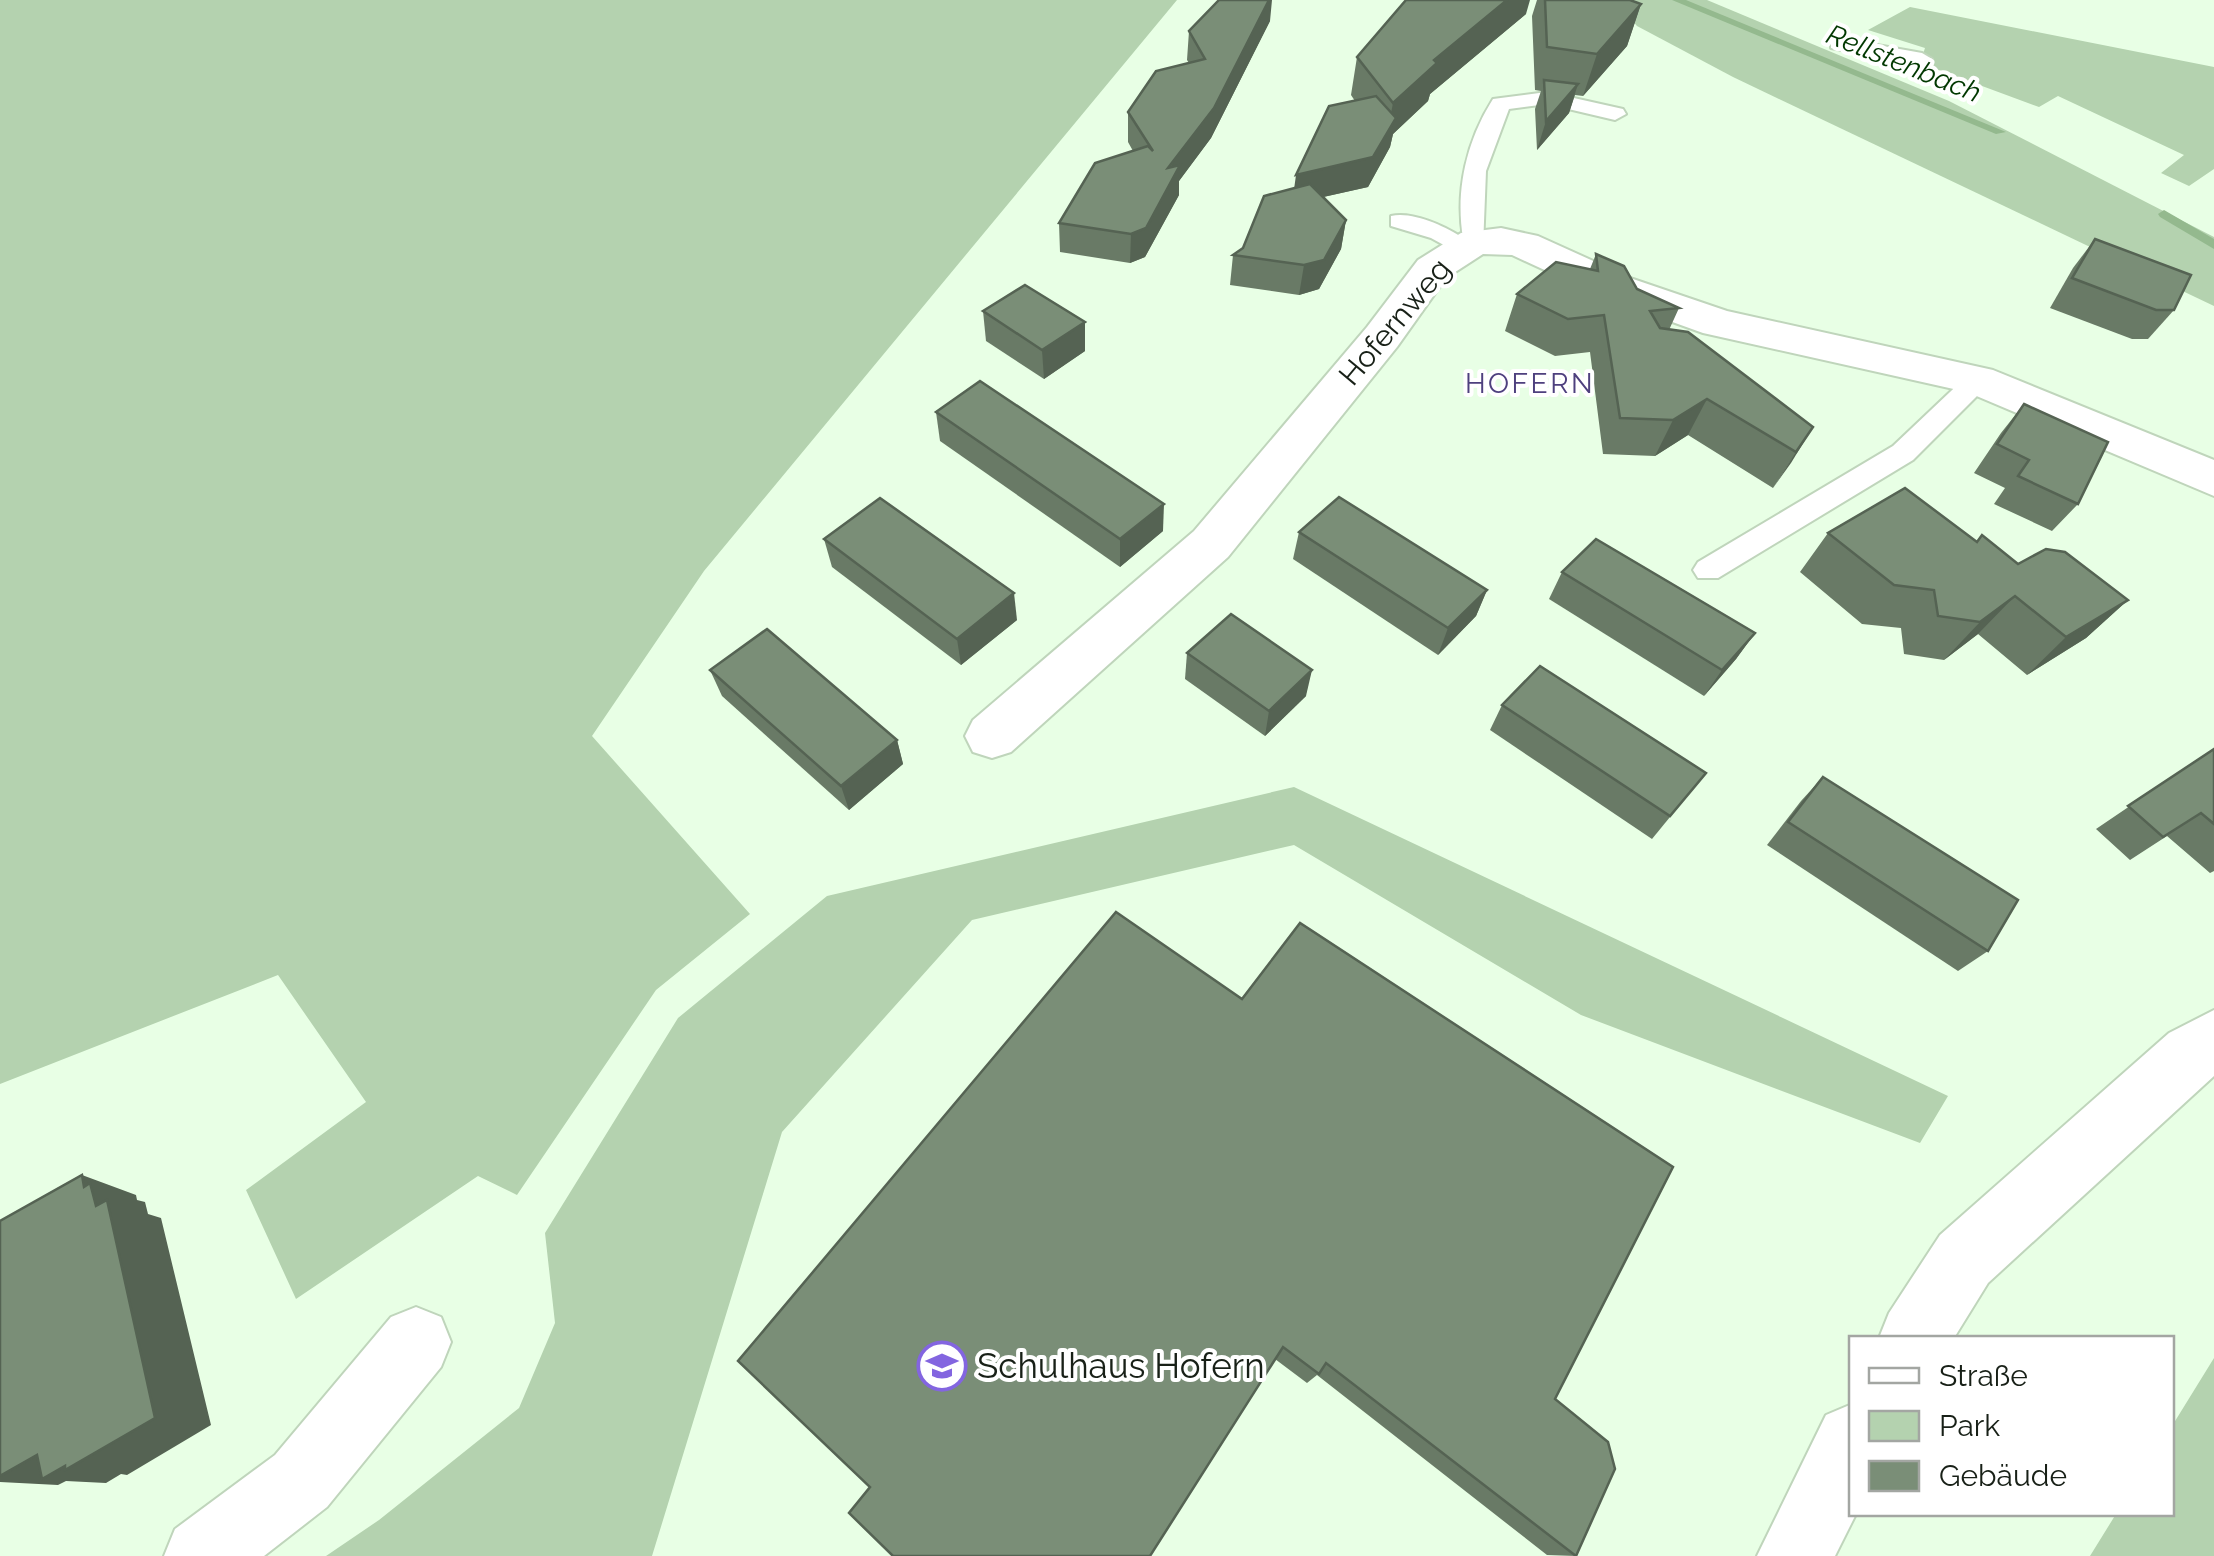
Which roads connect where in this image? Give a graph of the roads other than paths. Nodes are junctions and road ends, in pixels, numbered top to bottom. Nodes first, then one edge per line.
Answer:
1 (1838, 44) dead end
2 (1922, 58) dead end
3 (1614, 114) dead end
4 (1399, 221) dead end
5 (1469, 245) junction
6 (1978, 380) junction
7 (2214, 479) edge
8 (1708, 570) dead end
9 (992, 736) dead end
10 (2214, 1040) edge
11 (1915, 1336) edge
12 (416, 1342) dead end
13 (1849, 1447) edge
14 (202, 1556) edge
15 (1795, 1556) edge

1 - 2 lane
3 - 5 lane
4 - 5 lane
5 - 6 street, Hofernweg
5 - 9 street, Hofernweg
6 - 7 street, Hofernweg
6 - 8 lane
10 - 11 street
12 - 14 street
13 - 15 street

